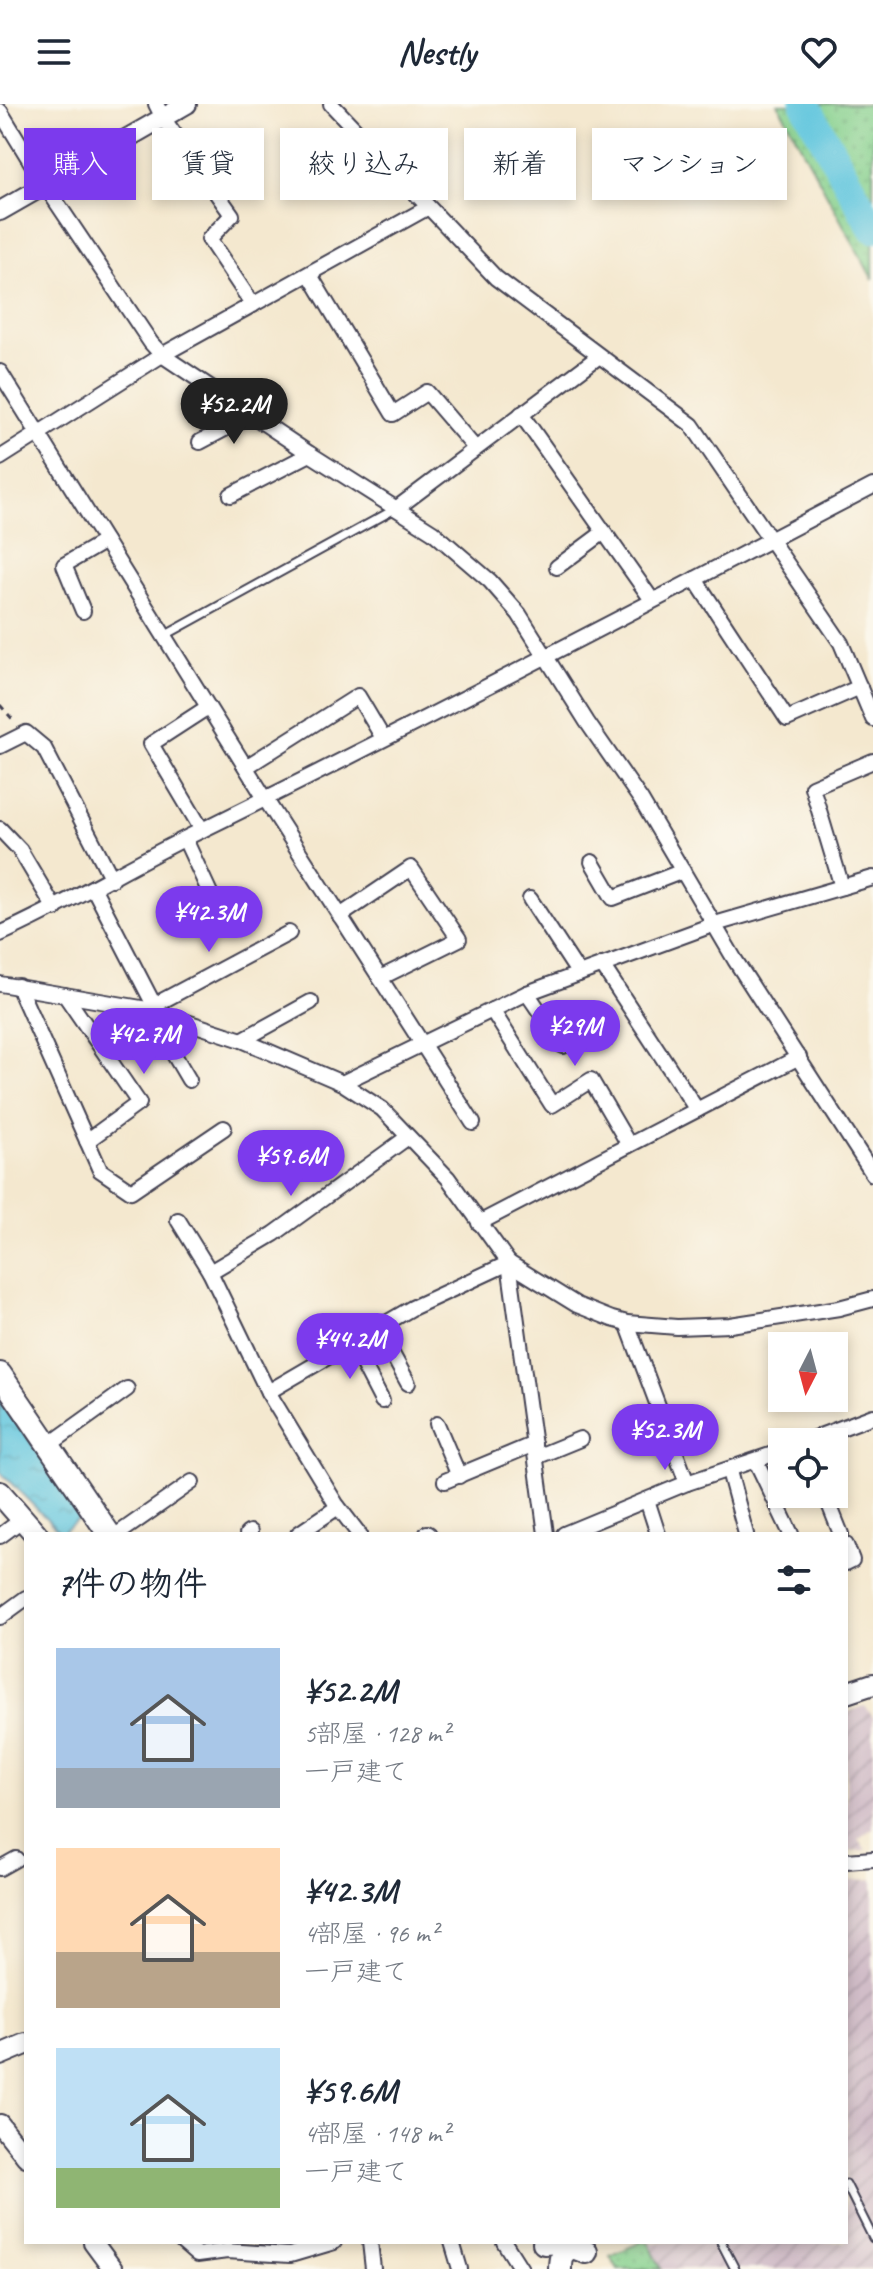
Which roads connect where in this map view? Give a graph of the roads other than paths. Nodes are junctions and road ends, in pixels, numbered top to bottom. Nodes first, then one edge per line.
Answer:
1 (187, 104) edge
2 (331, 104) edge
3 (0, 111) edge
4 (160, 111) edge
5 (134, 128) edge
6 (24, 150) edge
7 (24, 197) edge
8 (55, 200) edge
9 (427, 208) junction
10 (0, 211) edge
11 (310, 275) junction
12 (253, 305) junction
13 (162, 355) junction
14 (598, 357) junction
15 (0, 372) edge
16 (521, 414) junction
17 (251, 415) junction
18 (39, 434) junction
19 (200, 442) dead end
20 (475, 448) junction
21 (310, 454) junction
22 (0, 458) edge
23 (873, 486) edge
24 (231, 495) dead end
25 (397, 508) junction
26 (604, 532) junction
27 (770, 540) junction
28 (105, 541) junction
29 (557, 567) dead end
30 (695, 579) junction
31 (652, 600) junction
32 (83, 611) dead end
33 (164, 636) junction
34 (547, 656) junction
35 (860, 687) junction
36 (208, 707) junction
37 (873, 719) edge
38 (383, 738) junction
39 (0, 746) edge
40 (873, 761) edge
41 (246, 767) junction
42 (266, 800) junction
43 (0, 829) edge
44 (202, 830) junction
45 (185, 839) junction
46 (592, 862) dead end
47 (683, 871) junction
48 (873, 878) edge
49 (112, 879) junction
50 (842, 887) junction
51 (94, 889) junction
52 (530, 899) dead end
53 (215, 904) dead end
54 (55, 909) junction
55 (340, 916) junction
56 (715, 924) junction
57 (289, 933) dead end
58 (0, 934) edge
59 (602, 965) junction
60 (579, 974) junction
61 (380, 978) junction
62 (0, 984) edge
63 (18, 986) junction
64 (527, 993) junction
65 (65, 995) junction
66 (311, 1002) dead end
67 (151, 1007) junction
68 (492, 1010) junction
69 (242, 1040) junction
70 (422, 1044) junction
71 (563, 1046) dead end
72 (799, 1057) junction
73 (189, 1080) dead end
74 (342, 1083) junction
75 (697, 1110) junction
76 (473, 1123) dead end
77 (224, 1128) dead end
78 (408, 1137) junction
79 (87, 1141) junction
80 (629, 1145) junction
81 (873, 1174) edge
82 (178, 1220) dead end
83 (479, 1223) junction
84 (509, 1263) junction
85 (210, 1272) junction
86 (873, 1299) edge
87 (627, 1323) junction
88 (378, 1328) junction
89 (352, 1343) junction
90 (0, 1374) edge
91 (408, 1383) dead end
92 (127, 1389) dead end
93 (268, 1392) junction
94 (382, 1401) dead end
95 (873, 1416) edge
96 (437, 1424) dead end
97 (841, 1428) edge
98 (580, 1439) dead end
99 (49, 1445) junction
100 (535, 1451) junction
101 (768, 1456) edge
102 (756, 1461) junction
103 (729, 1471) junction
104 (192, 1482) dead end
105 (687, 1483) junction
106 (0, 1493) edge
107 (647, 1500) junction
108 (338, 1507) junction
109 (831, 1508) edge
110 (29, 1527) edge
111 (102, 1529) edge
112 (121, 1532) edge
113 (301, 1532) edge
114 (357, 1532) edge
115 (546, 1532) edge
116 (569, 1532) edge
117 (657, 1532) edge
118 (745, 1532) edge
119 (790, 1532) edge
120 (840, 1532) edge
121 (0, 1536) edge
122 (24, 1599) edge
123 (0, 1617) edge
124 (873, 1684) edge
125 (848, 1692) edge
126 (16, 1859) dead end
127 (873, 1859) edge
128 (848, 1861) edge
129 (0, 1868) edge
130 (24, 2045) edge
131 (0, 2055) edge
132 (0, 2124) edge
133 (24, 2154) edge
134 (848, 2188) edge
135 (873, 2238) edge
136 (94, 2244) edge
137 (184, 2244) edge
138 (327, 2244) edge
139 (370, 2244) edge
140 (453, 2244) edge
141 (505, 2244) edge
142 (545, 2244) edge
143 (722, 2244) edge
144 (587, 2254) edge
145 (197, 2255) junction
146 (113, 2269) edge
147 (211, 2269) edge
148 (373, 2269) edge
149 (460, 2269) edge
150 (521, 2269) edge
151 (560, 2269) edge
152 (735, 2269) edge

1 - 4 street
2 - 9 street
3 - 6 street
4 - 5 street
4 - 12 street
7 - 10 street
8 - 13 street
9 - 11 street
9 - 14 street
11 - 12 street
11 - 20 street
12 - 13 street
13 - 17 street
13 - 18 street
14 - 16 street
14 - 27 street
15 - 18 street
16 - 20 street
16 - 26 street
17 - 19 street
17 - 21 street
18 - 22 street
18 - 28 street
20 - 25 street
21 - 24 street
21 - 25 street
23 - 27 street
25 - 33 lane
25 - 34 street
26 - 29 street
26 - 31 street
27 - 30 street
27 - 35 street
28 - 32 street
28 - 33 street
30 - 31 street
30 - 35 street
31 - 34 street
33 - 36 street
34 - 38 street
34 - 47 street
35 - 37 street
36 - 41 street
36 - 44 street
38 - 41 street
38 - 42 street
39 - 49 street
40 - 50 street
41 - 42 street
42 - 44 street
42 - 55 street
43 - 54 street
44 - 45 street
45 - 49 street
45 - 53 street
46 - 47 street
47 - 56 street
48 - 50 street
49 - 51 street
50 - 56 street
51 - 54 street
51 - 67 street
52 - 60 street
54 - 58 street
55 - 61 street
55 - 61 street
56 - 59 street
56 - 72 street
57 - 67 street
59 - 60 street
59 - 75 street
60 - 64 street
61 - 70 street
62 - 63 street
63 - 65 street
63 - 79 street
64 - 68 street
64 - 71 street
65 - 67 street
65 - 79 street
66 - 69 street
67 - 69 street
67 - 73 street
68 - 70 street
68 - 80 street
69 - 74 street
70 - 74 street
70 - 76 street
72 - 75 street
72 - 81 street
74 - 78 street
75 - 80 street
77 - 79 street
78 - 83 street
78 - 85 street
80 - 83 street
82 - 85 street
83 - 84 street
84 - 87 street
84 - 88 street
84 - 100 street
85 - 93 street
86 - 87 street
87 - 105 street
88 - 89 street
88 - 91 street
89 - 93 street
89 - 94 street
90 - 99 main road
92 - 99 street
93 - 108 street
95 - 97 street
96 - 100 street
98 - 100 street
99 - 111 main road
100 - 115 street
101 - 102 street
102 - 103 street
102 - 119 street
103 - 105 street
103 - 118 street
104 - 112 street
105 - 107 street
106 - 110 main road
107 - 116 street
107 - 117 street
108 - 113 street
108 - 114 street
109 - 120 street
110 - 121 street
122 - 123 street
124 - 125 main road
126 - 129 street
127 - 128 street
130 - 131 main road
132 - 133 street
134 - 135 lane
136 - 146 street
137 - 145 street
138 - 145 street
139 - 148 street
140 - 149 street
141 - 150 street
142 - 151 main road
143 - 152 lane
144 - 151 main road
145 - 147 street

